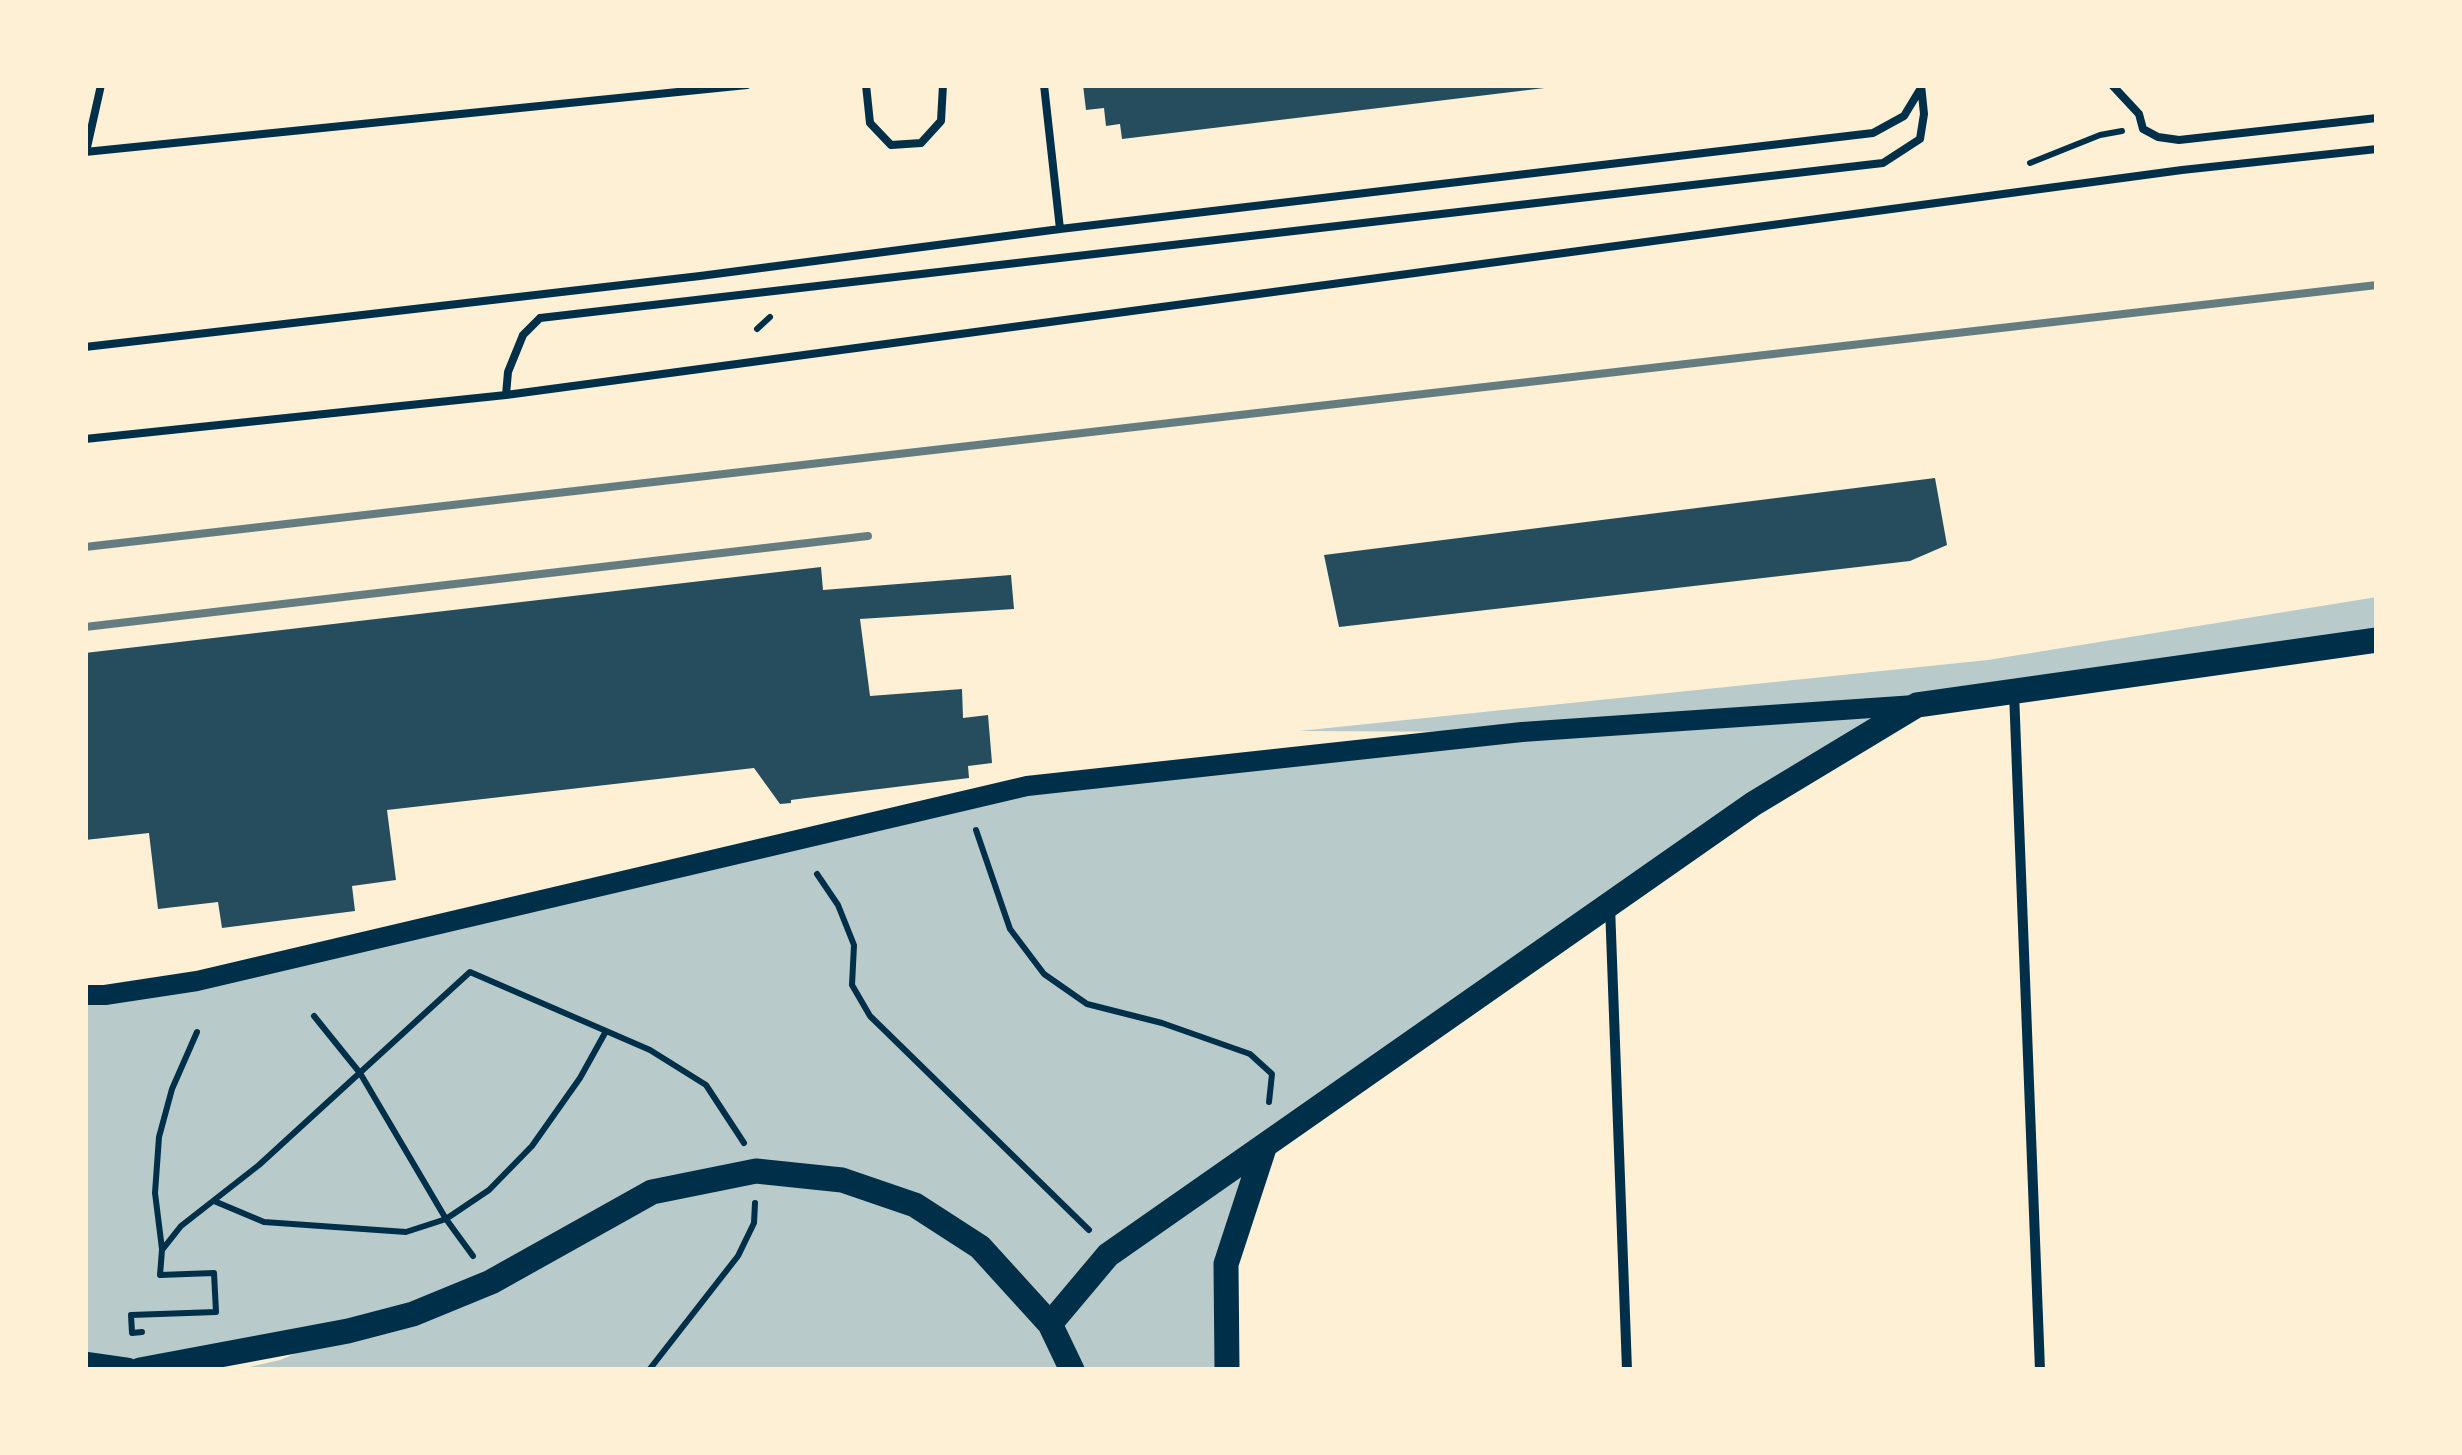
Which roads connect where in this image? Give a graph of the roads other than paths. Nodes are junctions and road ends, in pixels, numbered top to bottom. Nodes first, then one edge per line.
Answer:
1 (100, 85) edge
2 (746, 85) edge
3 (866, 85) edge
4 (943, 85) edge
5 (1044, 85) edge
6 (2112, 85) edge
7 (1921, 87) edge
8 (2377, 118) edge
9 (2377, 149) edge
10 (86, 152) edge
11 (1060, 229) junction
12 (85, 347) edge
13 (506, 396) junction
14 (85, 439) edge
15 (2377, 640) edge
16 (2014, 691) junction
17 (1916, 705) junction
18 (1610, 904) junction
19 (85, 995) edge
20 (1264, 1148) junction
21 (1050, 1324) junction
22 (85, 1364) edge
23 (127, 1370) edge
24 (140, 1370) edge
25 (1072, 1370) edge
26 (1227, 1370) edge
27 (1628, 1370) edge
28 (2040, 1370) edge

1 - 10 lane
2 - 10 lane
3 - 4 lane
5 - 11 lane
6 - 8 lane
7 - 11 lane
7 - 13 lane
9 - 13 lane
11 - 12 lane
13 - 14 lane
15 - 16 main road
16 - 17 main road
16 - 28 street
17 - 18 main road
17 - 19 main road
18 - 20 main road
18 - 27 street
20 - 21 main road
20 - 26 main road
21 - 24 main road
21 - 25 main road
22 - 23 main road

